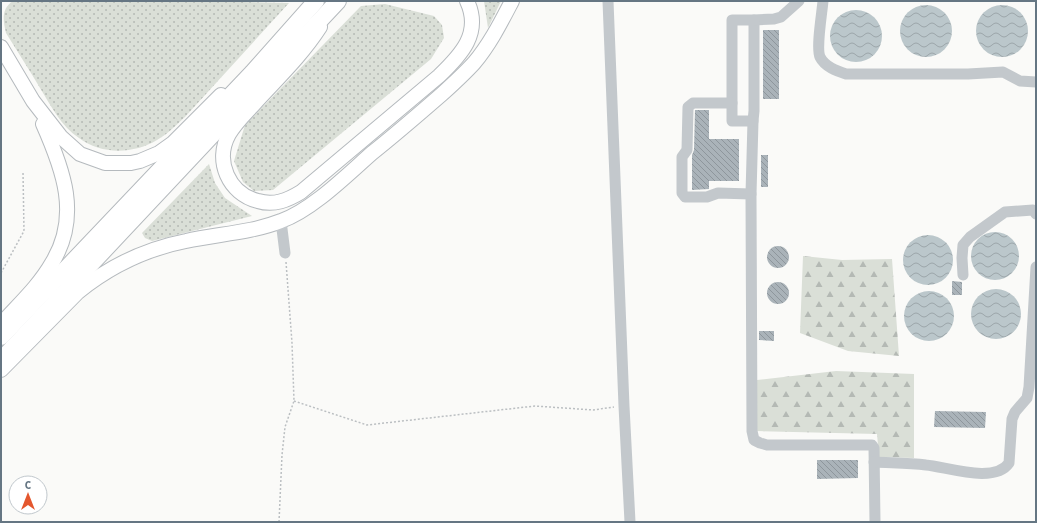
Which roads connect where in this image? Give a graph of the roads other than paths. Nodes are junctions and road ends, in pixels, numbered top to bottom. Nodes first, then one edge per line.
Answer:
1 (316, 1) edge
2 (467, 1) edge
3 (512, 1) edge
4 (608, 1) edge
5 (799, 1) edge
6 (823, 1) edge
7 (334, 5) edge
8 (754, 20) junction
9 (1, 47) edge
10 (5, 56) edge
11 (252, 73) junction
12 (1036, 82) edge
13 (33, 101) junction
14 (732, 104) junction
15 (753, 121) junction
16 (751, 194) junction
17 (1036, 214) edge
18 (281, 221) junction
19 (285, 254) road end
20 (1036, 267) edge
21 (963, 275) dead end
22 (1034, 321) edge
23 (1, 324) edge
24 (1, 337) edge
25 (1, 360) edge
26 (1, 370) edge
27 (874, 462) junction
28 (630, 522) edge
29 (875, 522) edge

1 - 11 highway
2 - 7 main road
3 - 18 main road
4 - 28 street
5 - 8 street
6 - 12 street
7 - 25 highway
8 - 14 street
8 - 15 street
9 - 10 main road
10 - 13 main road
11 - 13 main road
11 - 24 highway
13 - 23 main road
14 - 15 street
14 - 16 street
15 - 16 street
16 - 27 street
17 - 21 street
18 - 19 street
18 - 26 main road
20 - 22 street
22 - 27 street
27 - 29 street

